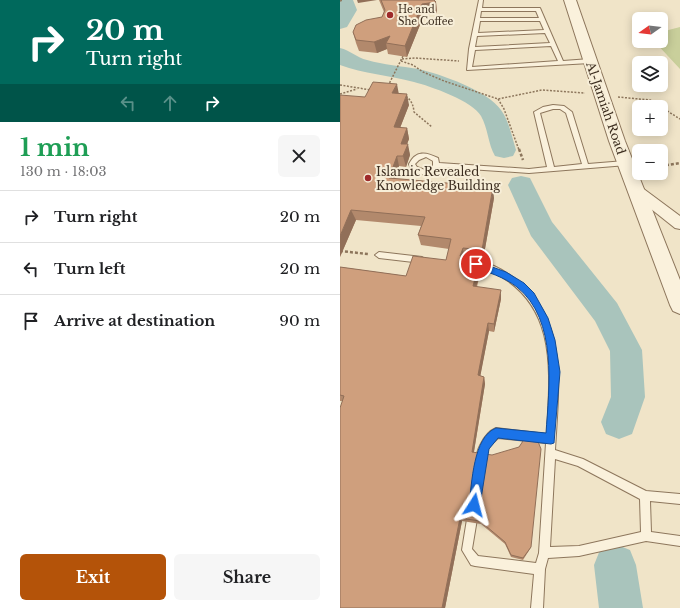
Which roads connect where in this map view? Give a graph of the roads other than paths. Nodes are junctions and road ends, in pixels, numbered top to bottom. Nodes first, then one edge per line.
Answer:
1 (481, 0) edge
2 (570, 0) edge
3 (480, 10) junction
4 (543, 19) junction
5 (478, 20) junction
6 (548, 31) junction
7 (475, 35) junction
8 (553, 44) junction
9 (472, 49) junction
10 (590, 61) junction
11 (561, 63) junction
12 (625, 163) junction
13 (437, 165) dead end
14 (585, 165) junction
15 (551, 168) junction
16 (636, 190) junction
17 (680, 225) edge
18 (651, 227) junction
19 (379, 255) road end
20 (433, 261) edge
21 (476, 264) edge
22 (680, 305) edge
23 (551, 439) junction
24 (550, 453) junction
25 (479, 475) edge
26 (645, 496) junction
27 (680, 499) edge
28 (474, 505) edge
29 (646, 536) junction
30 (680, 541) edge
31 (544, 553) junction
32 (540, 569) junction
33 (537, 608) edge

1 - 3 lane
2 - 10 street, Al-Jamiah Road
3 - 4 lane
3 - 5 lane
4 - 5 lane
4 - 6 lane
5 - 7 lane
6 - 7 lane
6 - 8 lane
7 - 9 lane
8 - 9 lane
8 - 11 lane
9 - 11 lane
10 - 11 lane
10 - 12 street, Al-Jamiah Road
12 - 14 lane
12 - 16 street, Al-Jamiah Road
13 - 15 lane
14 - 15 lane
14 - 15 lane
16 - 17 street
16 - 18 street, Al-Jamiah Road
17 - 18 street
18 - 22 street, Al-Jamiah Road
19 - 20 lane
21 - 23 lane
23 - 24 lane
23 - 25 lane
24 - 26 lane
24 - 31 lane
26 - 27 lane
26 - 29 lane
28 - 32 lane
29 - 30 lane
29 - 31 lane
31 - 32 lane
32 - 33 lane

